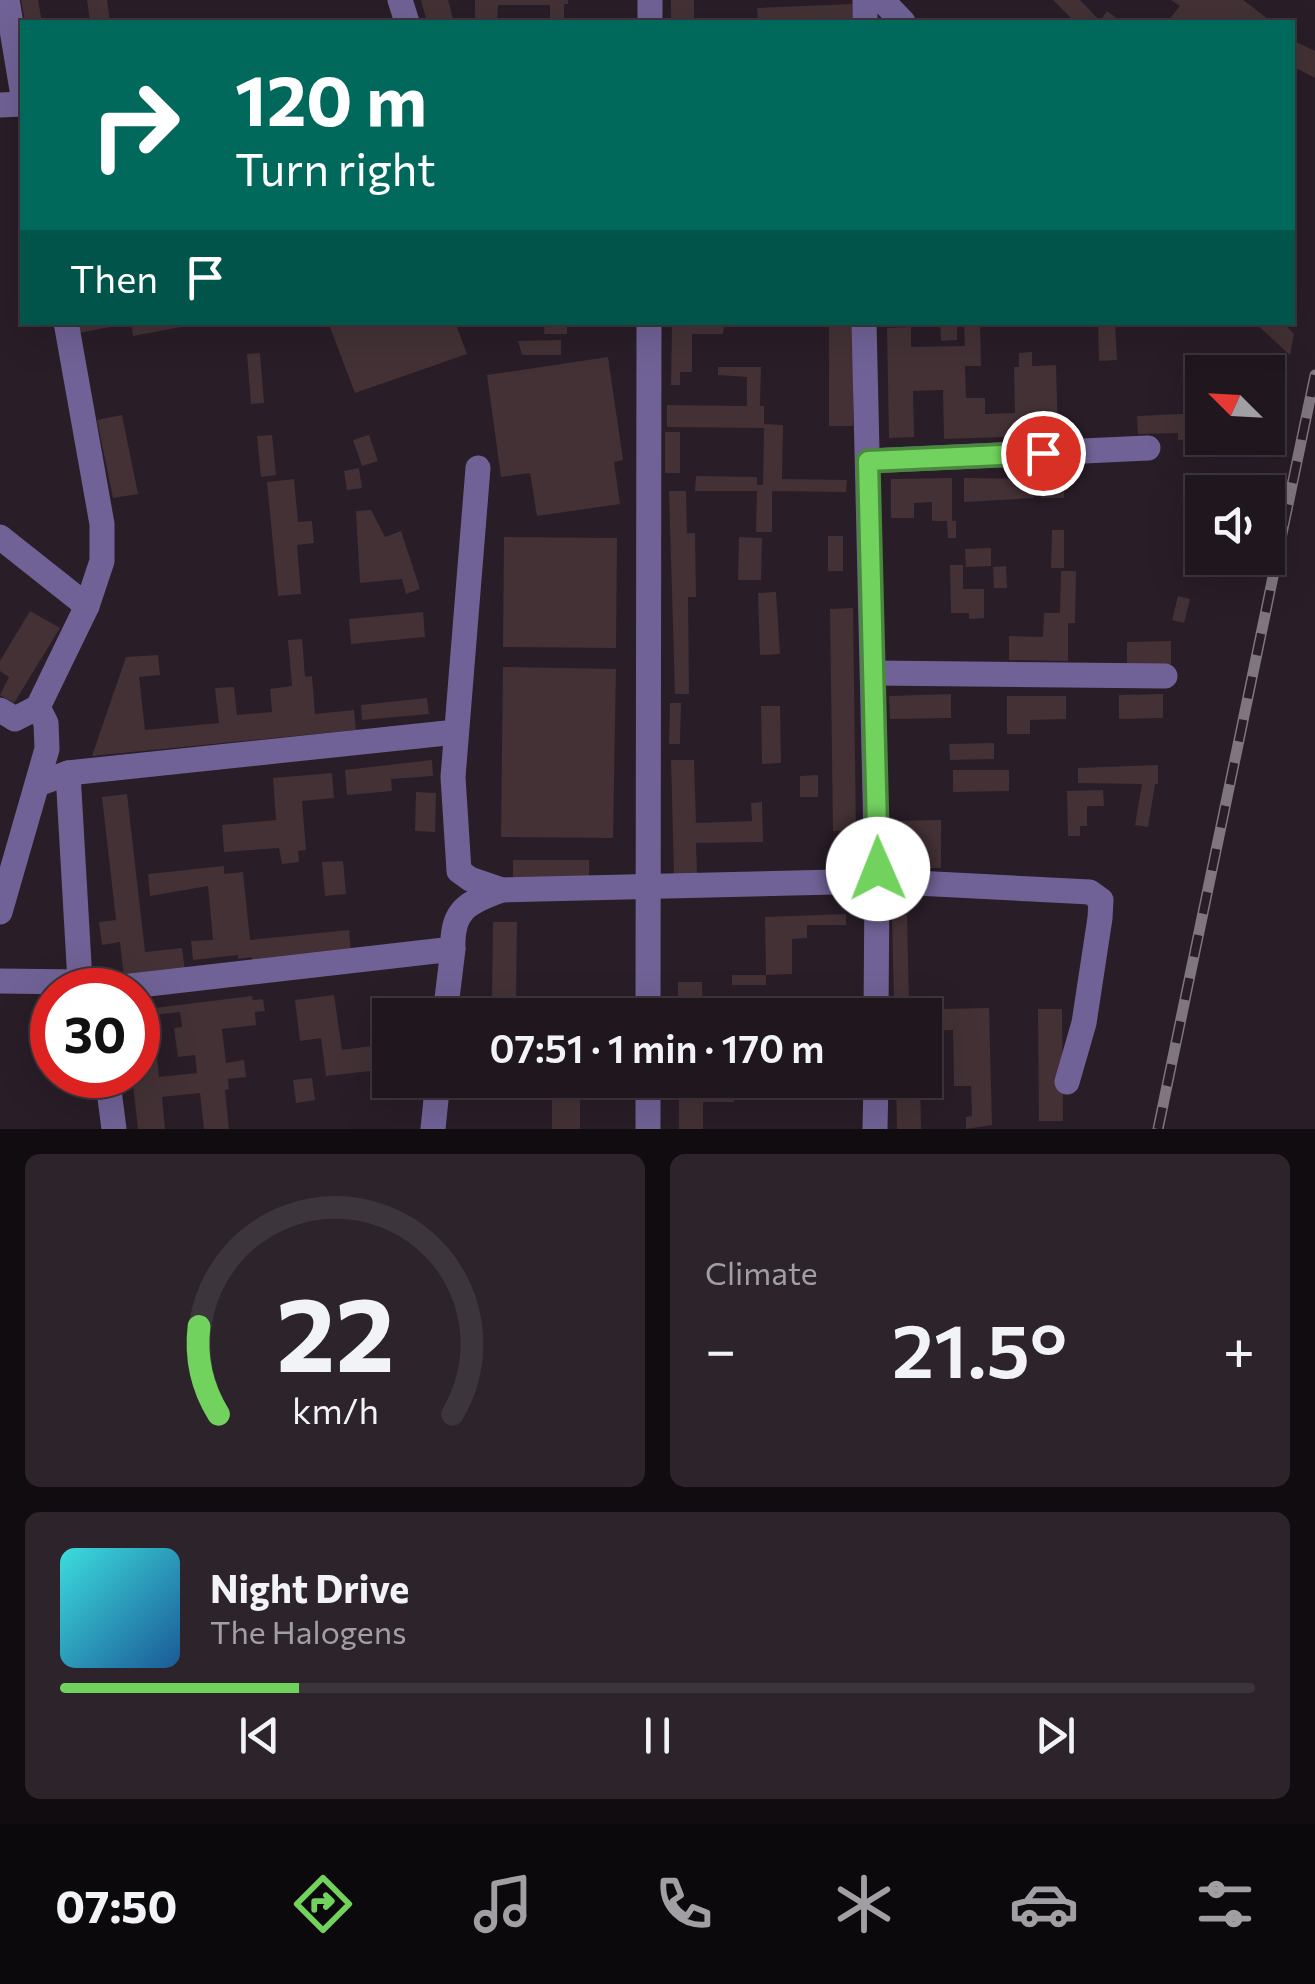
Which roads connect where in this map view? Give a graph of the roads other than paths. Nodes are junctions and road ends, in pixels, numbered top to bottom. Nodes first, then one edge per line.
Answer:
1 (7, 0) edge
2 (882, 0) edge
3 (901, 20) edge
4 (20, 78) edge
5 (67, 325) edge
6 (649, 325) edge
7 (864, 325) edge
8 (1148, 448) dead end
9 (868, 461) junction
10 (478, 468) dead end
11 (0, 536) edge
12 (87, 606) junction
13 (873, 673) junction
14 (1165, 676) dead end
15 (38, 708) junction
16 (0, 710) edge
17 (456, 732) junction
18 (68, 774) junction
19 (38, 784) junction
20 (877, 880) junction
21 (647, 888) junction
22 (502, 890) junction
23 (0, 912) edge
24 (453, 950) junction
25 (89, 968) edge
26 (160, 980) edge
27 (0, 981) edge
28 (30, 983) edge
29 (447, 998) edge
30 (648, 998) edge
31 (876, 998) edge
32 (1067, 1082) dead end
33 (110, 1098) edge
34 (436, 1098) edge
35 (648, 1098) edge
36 (876, 1098) edge
37 (114, 1129) edge
38 (433, 1129) edge
39 (648, 1129) edge
40 (875, 1129) edge

1 - 4 street
2 - 3 street
5 - 12 street
6 - 21 street
7 - 9 street
8 - 9 street
9 - 13 street
10 - 17 street
11 - 12 street
12 - 15 street
13 - 14 street
13 - 20 street
15 - 16 street
15 - 19 street
17 - 18 street
17 - 22 street
18 - 19 street
18 - 25 street
19 - 23 street
20 - 21 street
20 - 31 street
20 - 32 street
21 - 22 street
21 - 30 street
22 - 24 street
24 - 26 street
24 - 29 street
27 - 28 street
33 - 37 street
34 - 38 street
35 - 39 street
36 - 40 street

